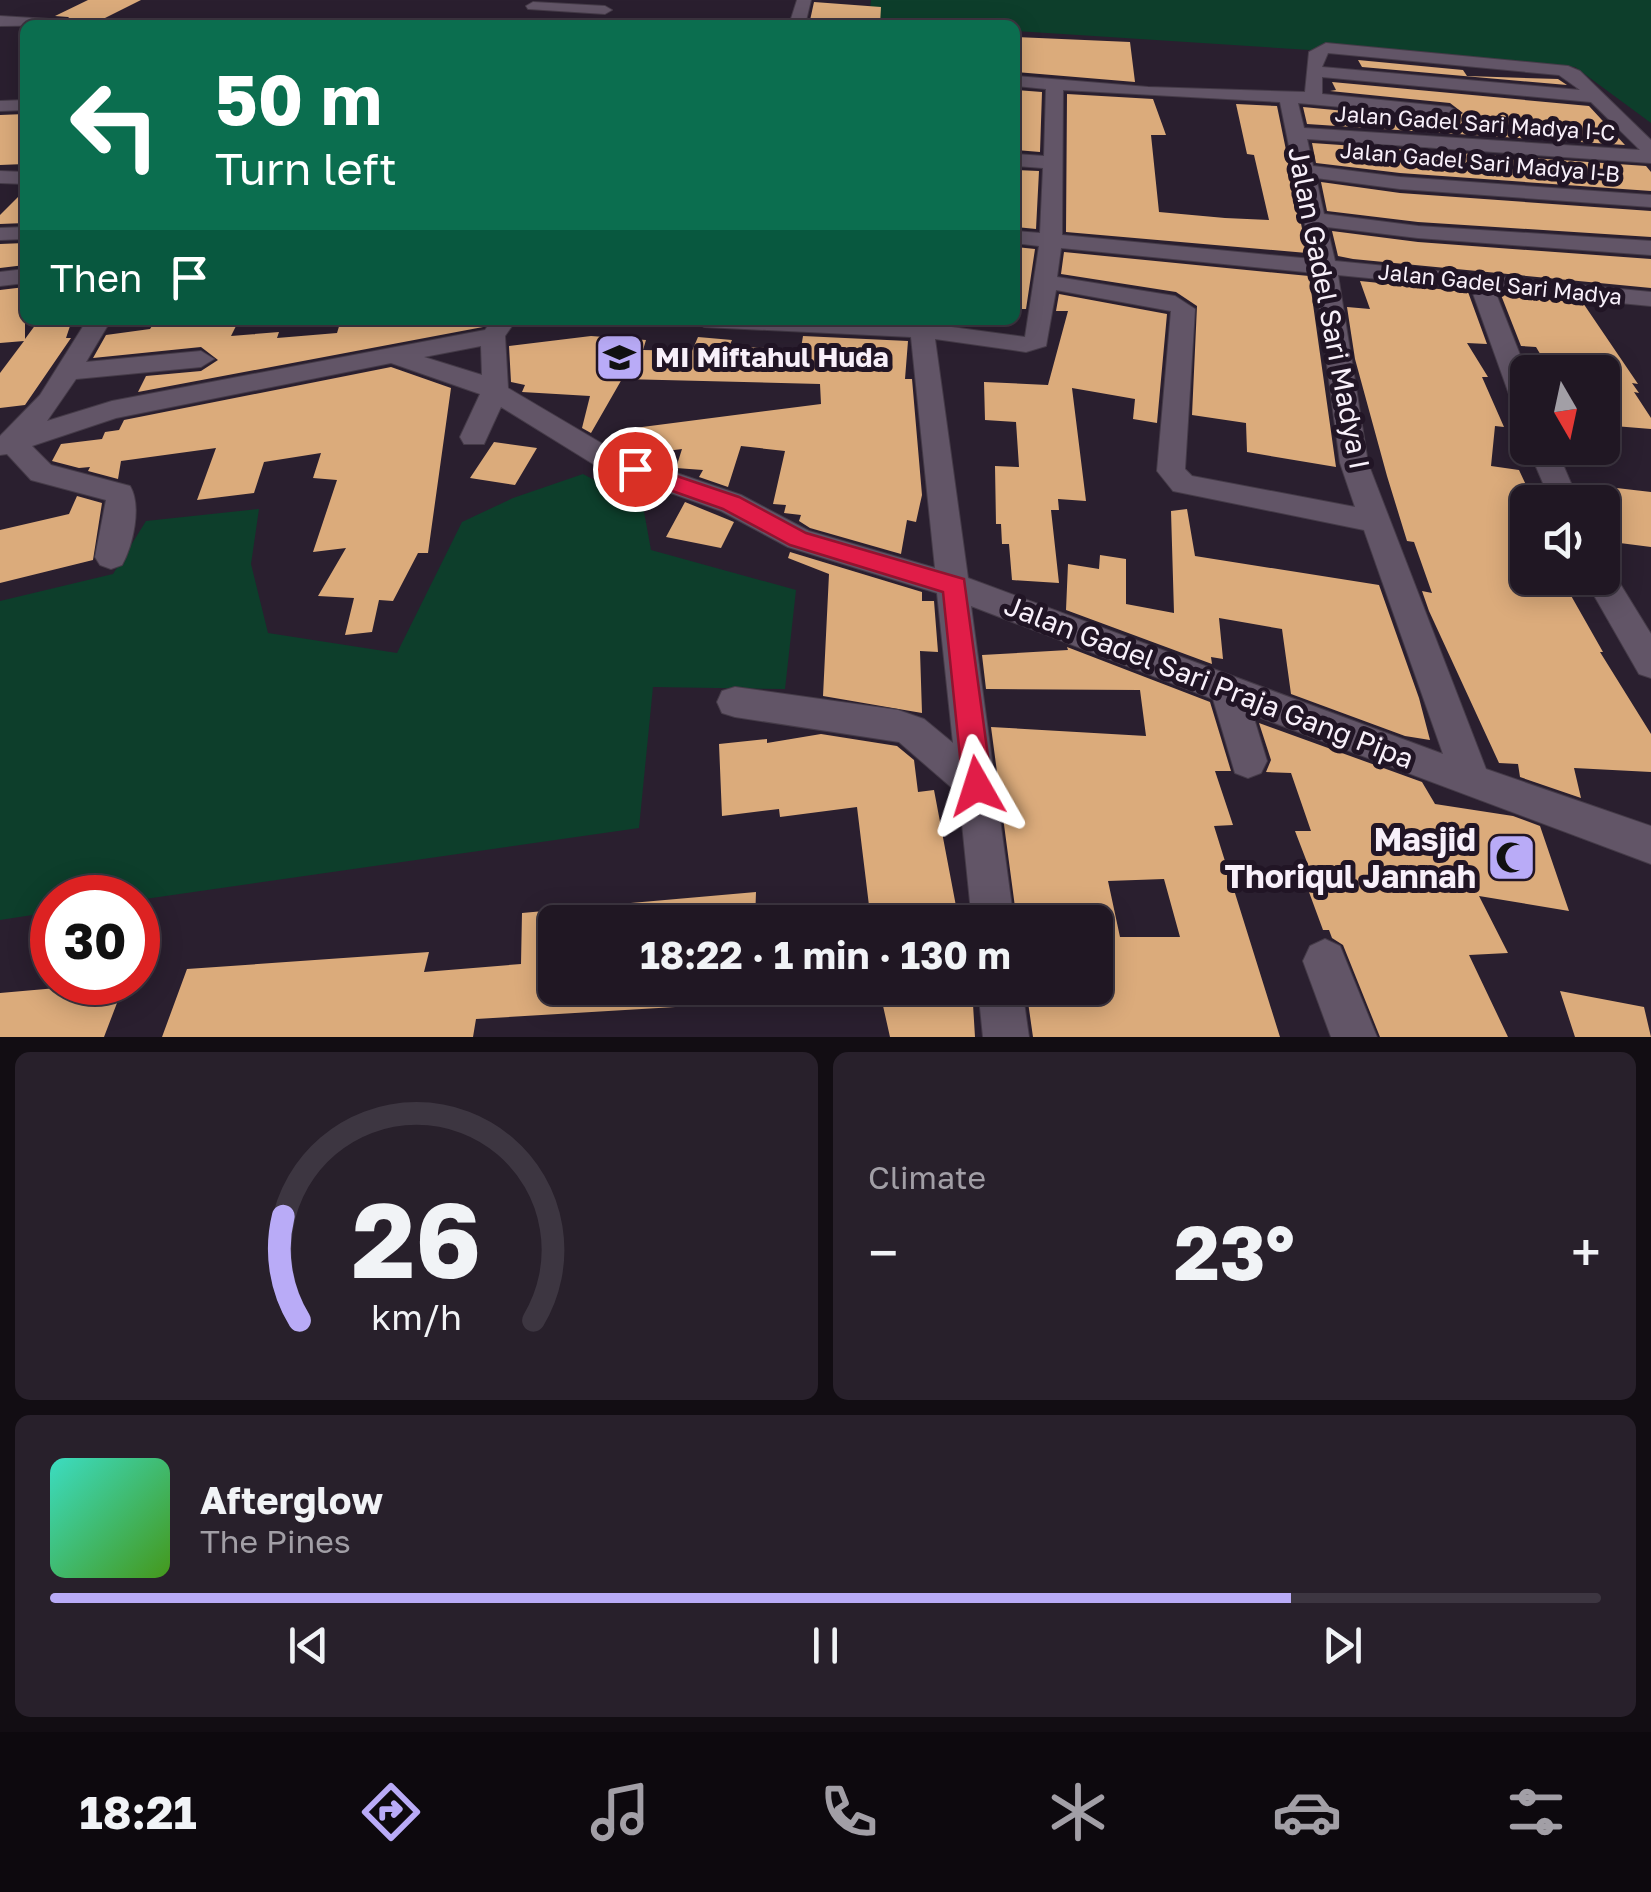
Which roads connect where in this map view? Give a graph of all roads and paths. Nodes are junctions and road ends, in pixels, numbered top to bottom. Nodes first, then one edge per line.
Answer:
1 (607, 5) edge
2 (533, 6) dead end
3 (1312, 71) junction
4 (1020, 82) edge
5 (1055, 85) junction
6 (1288, 97) junction
7 (1596, 97) junction
8 (1314, 98) junction
9 (1450, 112) dead end
10 (1296, 133) junction
11 (1402, 140) junction
12 (1651, 154) edge
13 (1020, 160) edge
14 (1055, 164) junction
15 (1416, 166) dead end
16 (1304, 171) junction
17 (1651, 201) edge
18 (1315, 220) junction
19 (1020, 237) edge
20 (1052, 240) junction
21 (1651, 248) edge
22 (1325, 267) junction
23 (1480, 280) junction
24 (1048, 282) junction
25 (1642, 298) edge
26 (1651, 320) edge
27 (95, 325) edge
28 (813, 325) edge
29 (499, 328) edge
30 (922, 330) junction
31 (394, 356) junction
32 (202, 358) dead end
33 (1510, 362) edge
34 (68, 372) junction
35 (495, 390) junction
36 (474, 436) dead end
37 (4, 447) edge
38 (1377, 522) junction
39 (111, 557) dead end
40 (955, 586) junction
41 (1610, 595) edge
42 (1651, 664) edge
43 (1228, 690) junction
44 (736, 702) dead end
45 (1248, 761) dead end
46 (1472, 782) junction
47 (977, 786) junction
48 (1651, 844) edge
49 (991, 905) edge
50 (1324, 961) dead end
51 (1002, 1005) edge
52 (1006, 1037) edge
53 (1354, 1037) edge

1 - 2 street
3 - 7 street
3 - 7 street
3 - 8 street
4 - 5 street
5 - 6 street
5 - 14 street
6 - 8 street
6 - 10 street, Jalan Gadel Sari Madya I
7 - 12 street
8 - 9 street
10 - 11 street, Jalan Gadel Sari Madya I-C
10 - 16 street, Jalan Gadel Sari Madya I
11 - 12 street, Jalan Gadel Sari Madya I-C
11 - 15 street
13 - 14 street
14 - 20 street
16 - 17 street, Jalan Gadel Sari Madya I-B
16 - 18 street, Jalan Gadel Sari Madya I
18 - 21 street
18 - 22 street, Jalan Gadel Sari Madya I
19 - 20 street, Jalan Gadel Sari Madya
20 - 22 street, Jalan Gadel Sari Madya
20 - 24 street
22 - 23 street, Jalan Gadel Sari Madya
22 - 38 street, Jalan Gadel Sari Madya I
23 - 25 street, Jalan Gadel Sari Madya
23 - 33 street
24 - 30 street
24 - 38 street
25 - 26 street
27 - 34 street
28 - 30 street
29 - 31 street
29 - 35 street
30 - 40 street
31 - 35 street, Jalan Gadel Sari Praja Gang Pipa
31 - 37 street
32 - 34 street
34 - 37 street
35 - 36 street
35 - 40 street, Jalan Gadel Sari Praja Gang Pipa
37 - 39 street
38 - 46 street, Jalan Gadel Sari Madya I
40 - 43 street, Jalan Gadel Sari Praja Gang Pipa
40 - 47 street
41 - 42 street
43 - 45 street
43 - 46 street, Jalan Gadel Sari Praja Gang Pipa
44 - 47 street
46 - 48 street, Jalan Gadel Sari Praja Gang Pipa
47 - 49 street
50 - 53 street
51 - 52 street

